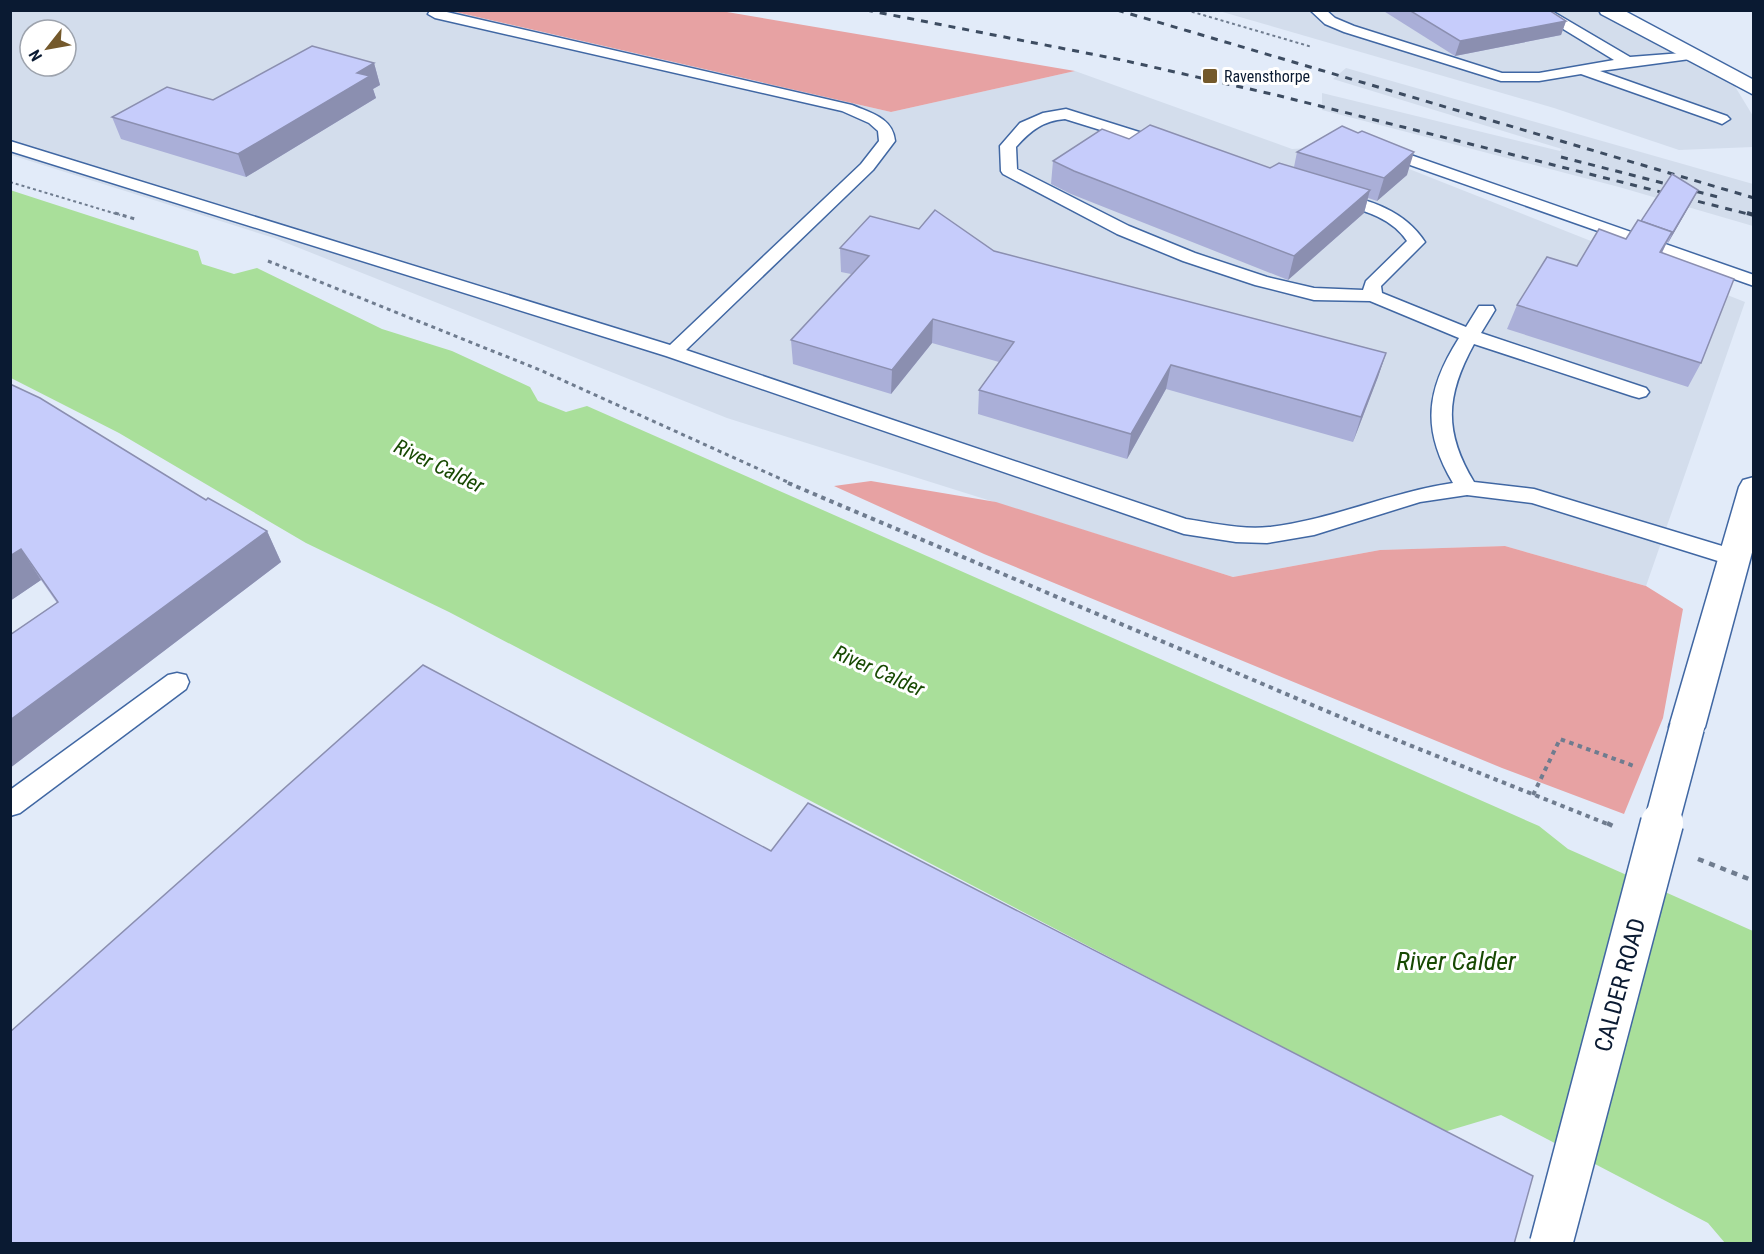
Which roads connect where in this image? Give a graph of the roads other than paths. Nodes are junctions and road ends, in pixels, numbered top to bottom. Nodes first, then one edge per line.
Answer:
1 (1317, 10) edge
2 (1539, 10) edge
3 (1608, 10) edge
4 (435, 14) dead end
5 (1690, 55) junction
6 (1628, 62) junction
7 (1584, 70) junction
8 (1754, 89) edge
9 (1722, 119) dead end
10 (1361, 142) edge
11 (10, 146) edge
12 (1178, 149) edge
13 (1323, 193) edge
14 (1754, 281) edge
15 (1373, 296) junction
16 (1486, 310) dead end
17 (1470, 336) junction
18 (673, 352) junction
19 (1639, 392) dead end
20 (1754, 487) edge
21 (1467, 488) junction
22 (1734, 558) junction
23 (177, 682) dead end
24 (10, 805) edge
25 (1551, 1244) edge

1 - 7 lane
2 - 6 lane
3 - 5 street
4 - 18 lane
5 - 6 lane
5 - 8 street
6 - 7 lane
7 - 9 lane
10 - 14 lane
11 - 18 lane
12 - 15 lane
13 - 15 lane
15 - 17 lane
16 - 17 lane
17 - 19 lane
17 - 21 lane
18 - 21 lane
20 - 22 street, CALDER ROAD
21 - 22 lane
22 - 25 street, CALDER ROAD, bridge
23 - 24 lane

